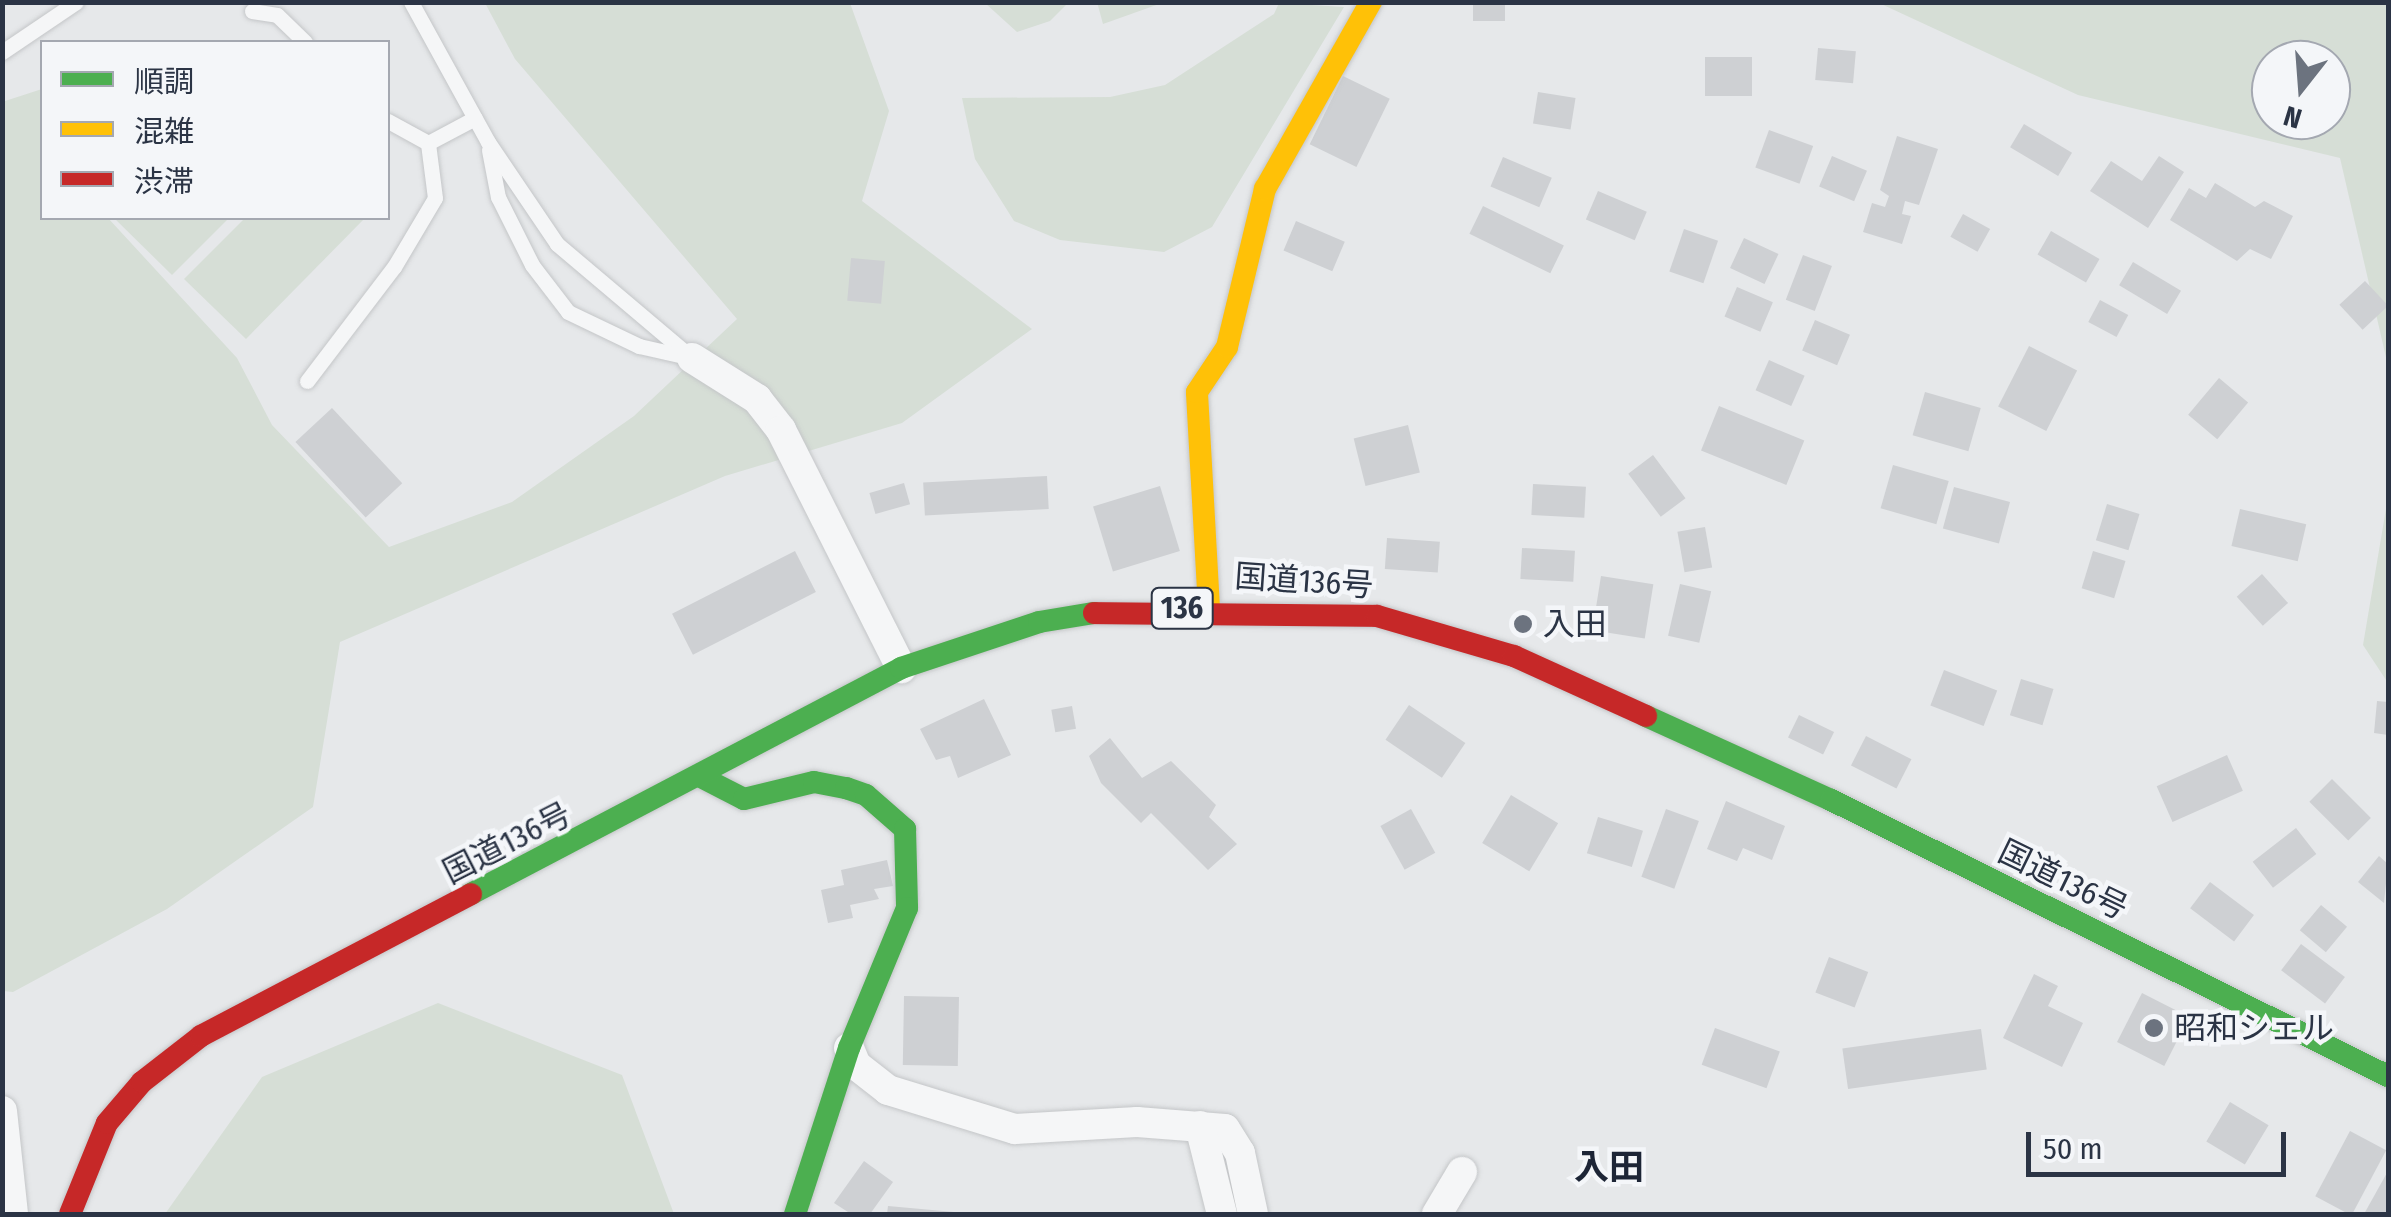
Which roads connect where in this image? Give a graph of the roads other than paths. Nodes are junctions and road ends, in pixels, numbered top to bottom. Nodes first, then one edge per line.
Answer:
1 (76, 2) edge
2 (412, 2) edge
3 (1371, 2) edge
4 (252, 11) dead end
5 (304, 40) edge
6 (2, 52) edge
7 (475, 118) junction
8 (390, 122) edge
9 (488, 142) junction
10 (428, 143) junction
11 (692, 358) junction
12 (308, 381) dead end
13 (1209, 608) junction
14 (901, 668) junction
15 (701, 777) junction
16 (849, 1048) junction
17 (2388, 1076) edge
18 (2, 1111) edge
19 (1200, 1126) junction
20 (1462, 1172) dead end
21 (12, 1214) edge
22 (70, 1214) edge
23 (795, 1214) edge
24 (1222, 1214) edge
25 (1253, 1214) edge
26 (1436, 1214) edge

1 - 6 lane
2 - 7 lane
3 - 13 main road
4 - 5 lane
7 - 9 lane
7 - 10 lane
8 - 10 lane
9 - 11 lane
9 - 11 lane
10 - 12 lane
11 - 14 street
13 - 14 main road, 国道136号 / 136
13 - 17 main road, 国道136号 / 136
14 - 15 main road, 国道136号 / 136
15 - 16 main road
15 - 22 main road, 国道136号 / 136
16 - 19 street
16 - 23 main road
18 - 21 street
19 - 24 street
19 - 25 street
20 - 26 street

